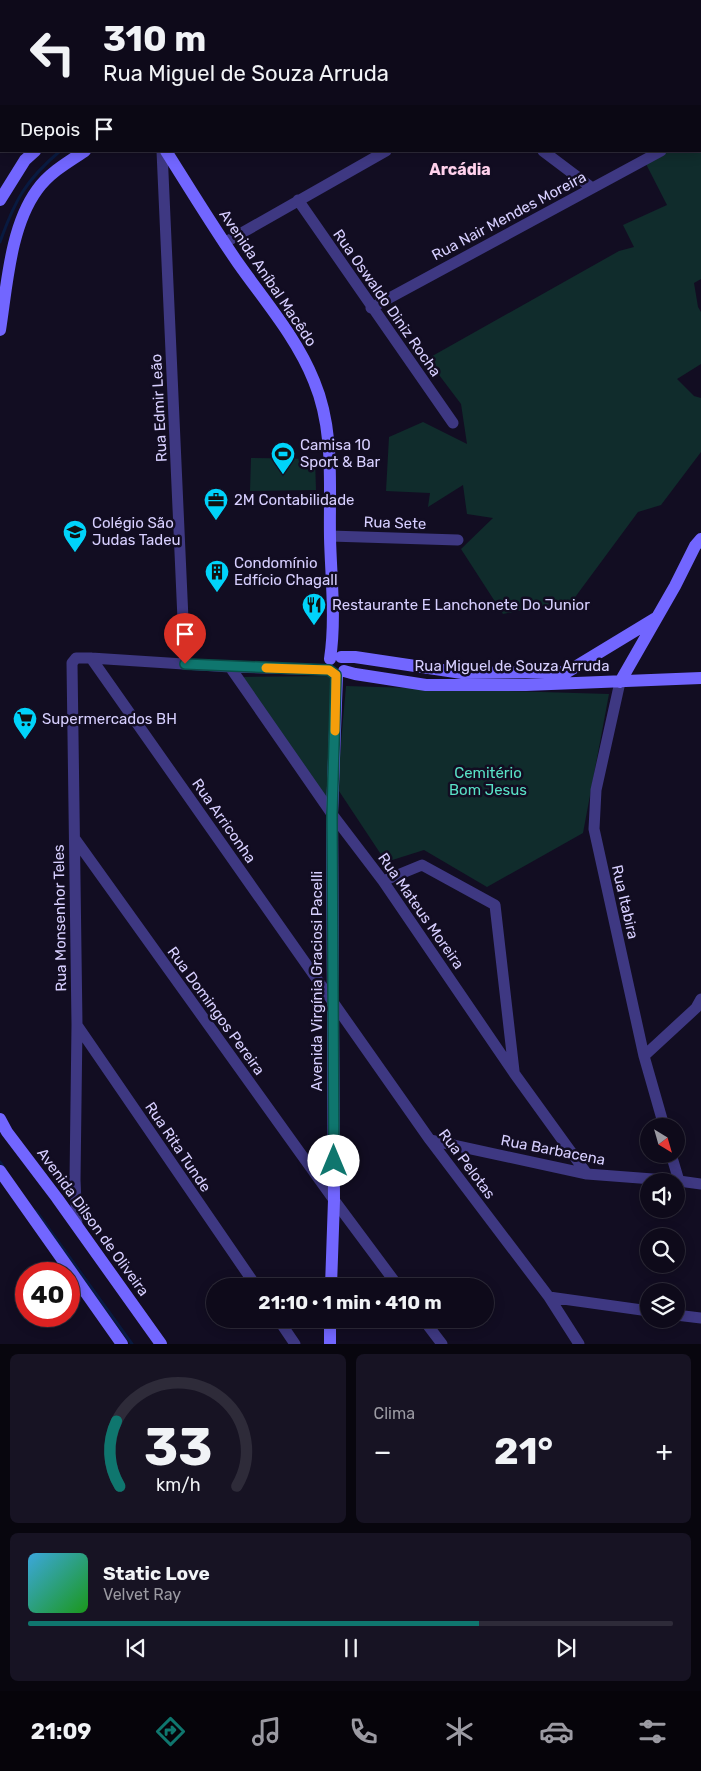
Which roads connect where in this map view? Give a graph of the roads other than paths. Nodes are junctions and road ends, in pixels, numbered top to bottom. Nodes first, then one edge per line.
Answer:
1 (34, 152) edge
2 (83, 152) edge
3 (162, 152) edge
4 (167, 152) edge
5 (384, 152) edge
6 (544, 152) edge
7 (659, 152) edge
8 (592, 188) junction
9 (0, 200) edge
10 (298, 200) junction
11 (224, 243) junction
12 (371, 308) junction
13 (0, 330) edge
14 (453, 423) dead end
15 (330, 536) junction
16 (701, 539) edge
17 (458, 540) dead end
18 (656, 618) junction
19 (76, 658) joint
20 (91, 658) junction
21 (185, 664) junction
22 (337, 665) junction
23 (230, 667) junction
24 (701, 678) edge
25 (620, 682) junction
26 (332, 814) junction
27 (74, 840) junction
28 (383, 881) junction
29 (701, 999) edge
30 (333, 1001) junction
31 (77, 1025) junction
32 (644, 1056) junction
33 (514, 1073) junction
34 (662, 1118) edge
35 (0, 1119) edge
36 (430, 1140) junction
37 (0, 1171) edge
38 (587, 1174) junction
39 (640, 1178) edge
40 (75, 1180) junction
41 (685, 1182) edge
42 (701, 1184) edge
43 (57, 1198) junction
44 (334, 1200) junction
45 (77, 1226) junction
46 (251, 1278) edge
47 (331, 1278) edge
48 (392, 1278) edge
49 (549, 1297) junction
50 (640, 1310) edge
51 (685, 1316) edge
52 (701, 1318) edge
53 (284, 1328) edge
54 (330, 1328) edge
55 (430, 1328) edge
56 (122, 1344) edge
57 (161, 1344) edge
58 (295, 1344) edge
59 (330, 1344) edge
60 (442, 1344) edge
61 (579, 1344) edge

1 - 9 street
2 - 13 street
3 - 21 street, Rua Edmir Leão
4 - 11 street, Avenida Aníbal Macêdo
5 - 10 street
6 - 8 street
7 - 8 street, Rua Nair Mendes Moreira
8 - 12 street, Rua Nair Mendes Moreira
10 - 11 street
10 - 12 street, Rua Oswaldo Diniz Rocha
11 - 15 street, Avenida Aníbal Macêdo
12 - 14 street, Rua Oswaldo Diniz Rocha
15 - 17 street, Rua Sete
15 - 22 street, Avenida Aníbal Macêdo
16 - 18 street
18 - 22 street, Rua Miguel de Souza Arruda
18 - 25 street
19 - 20 street, Rua Miguel de Souza Arruda
19 - 27 street, Rua Monsenhor Teles
20 - 21 street, Rua Miguel de Souza Arruda
20 - 30 street, Rua Arriconha
21 - 23 street, Rua Miguel de Souza Arruda
22 - 23 street, Rua Miguel de Souza Arruda
22 - 25 street, Rua Miguel de Souza Arruda
22 - 26 street, Avenida Virgínia Graciosi Pacelli
23 - 26 street, Rua Mateus Moreira
24 - 25 street, Rua Miguel de Souza Arruda
25 - 32 street, Rua Itabira
26 - 28 street, Rua Mateus Moreira
26 - 30 street, Avenida Virgínia Graciosi Pacelli
27 - 31 street, Rua Monsenhor Teles
27 - 44 street, Rua Domingos Pereira
28 - 33 street, Rua Mateus Moreira
28 - 33 street
29 - 32 street
30 - 36 street, Rua Pelotas
30 - 44 street, Avenida Virgínia Graciosi Pacelli
31 - 40 street, Rua Monsenhor Teles
31 - 46 street, Rua Rita Tunde
32 - 34 street, Rua Itabira
33 - 38 street, Rua Mateus Moreira
35 - 43 street, Avenida Dilson de Oliveira
36 - 38 street, Rua Barbacena
36 - 49 street, Rua Pelotas
37 - 56 street
38 - 39 street, Rua Barbacena
40 - 43 street
40 - 45 street, Rua Monsenhor Teles
41 - 42 street, Rua Barbacena
43 - 45 street, Avenida Dilson de Oliveira
44 - 47 street, Avenida Virgínia Graciosi Pacelli
44 - 48 street, Rua Domingos Pereira
45 - 57 street, Avenida Dilson de Oliveira
49 - 50 street
49 - 61 street, Rua Pelotas
51 - 52 street
53 - 58 street
54 - 59 street
55 - 60 street

